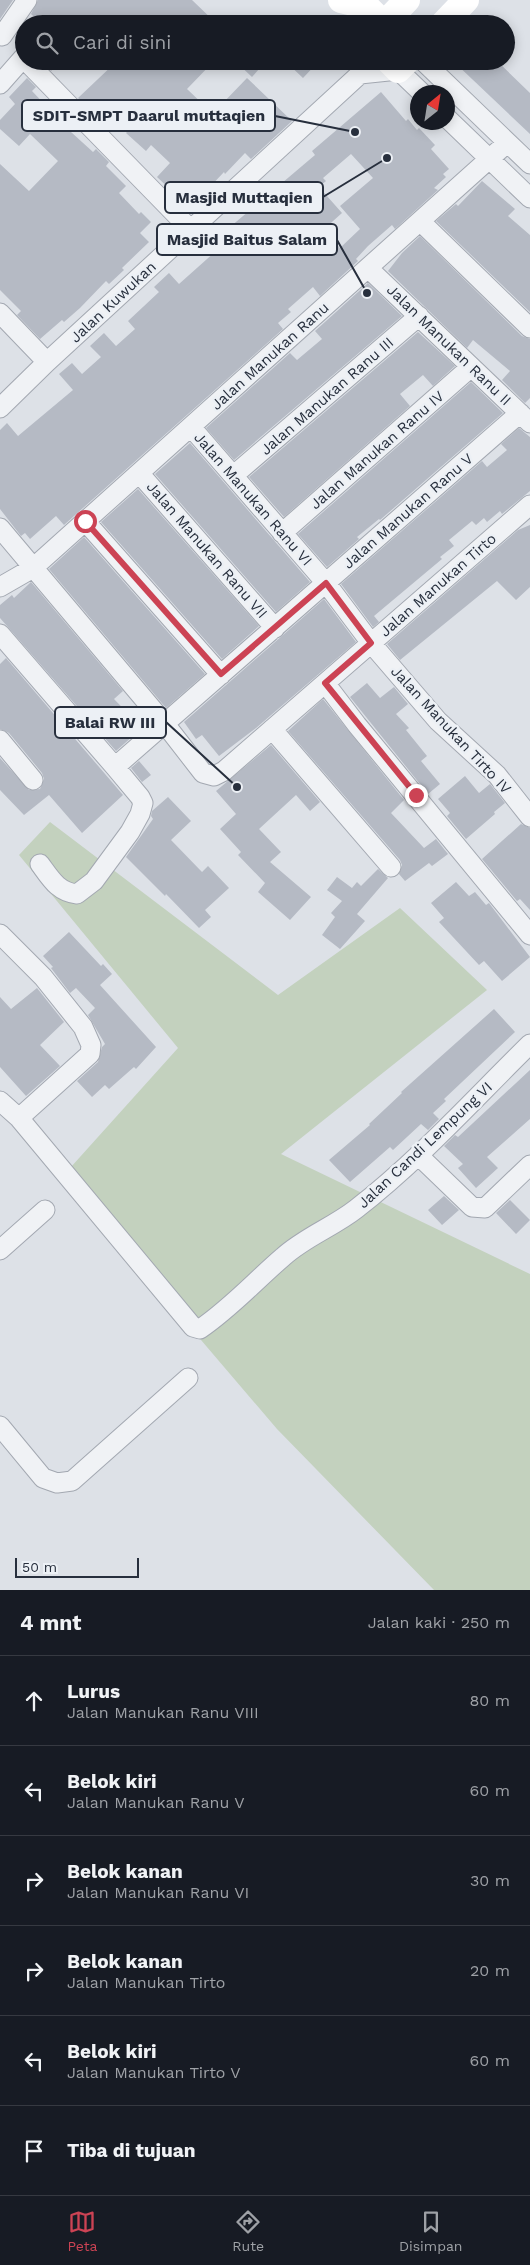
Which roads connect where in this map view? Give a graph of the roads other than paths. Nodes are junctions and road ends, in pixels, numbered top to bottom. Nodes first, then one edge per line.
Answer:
1 (28, 0) edge
2 (406, 0) edge
3 (466, 0) edge
4 (346, 9) edge
5 (16, 15) edge
6 (375, 15) edge
7 (392, 15) edge
8 (452, 15) edge
9 (15, 17) edge
10 (1, 35) edge
11 (15, 50) edge
12 (15, 68) edge
13 (35, 70) edge
14 (359, 70) edge
15 (403, 70) edge
16 (432, 70) edge
17 (0, 84) edge
18 (414, 85) edge
19 (455, 126) edge
20 (507, 143) junction
21 (490, 160) junction
22 (530, 164) edge
23 (530, 198) edge
24 (420, 222) junction
25 (191, 230) junction
26 (368, 268) junction
27 (0, 313) edge
28 (419, 316) junction
29 (530, 328) edge
30 (47, 362) junction
31 (471, 367) junction
32 (0, 408) edge
33 (525, 418) edge
34 (190, 427) junction
35 (139, 473) junction
36 (234, 475) junction
37 (527, 513) edge
38 (85, 521) junction
39 (0, 528) edge
40 (282, 533) junction
41 (33, 568) junction
42 (326, 583) junction
43 (0, 587) edge
44 (275, 628) junction
45 (0, 634) edge
46 (371, 643) junction
47 (221, 674) junction
48 (325, 683) junction
49 (165, 724) junction
50 (272, 729) junction
51 (0, 740) edge
52 (115, 767) junction
53 (33, 780) dead end
54 (530, 817) edge
55 (40, 864) dead end
56 (391, 867) dead end
57 (0, 934) edge
58 (530, 936) edge
59 (530, 1044) edge
60 (0, 1101) edge
61 (19, 1118) junction
62 (418, 1155) junction
63 (530, 1165) edge
64 (45, 1210) dead end
65 (0, 1250) edge
66 (188, 1378) dead end
67 (0, 1426) edge

1 - 5 street
2 - 7 street
3 - 8 street
4 - 6 street
9 - 10 street
10 - 11 street
12 - 17 street
13 - 25 street
14 - 25 street, Jalan Kuwukan
15 - 18 street
16 - 20 street
19 - 21 street
20 - 21 street, Jalan Manukan Ranu
20 - 22 street
21 - 23 street
21 - 24 street, Jalan Manukan Ranu
24 - 26 street, Jalan Manukan Ranu
24 - 29 street
25 - 30 street, Jalan Kuwukan
26 - 28 street, Jalan Manukan Ranu II
26 - 34 street, Jalan Manukan Ranu
27 - 30 street
28 - 31 street, Jalan Manukan Ranu II
28 - 36 street, Jalan Manukan Ranu III
30 - 32 street, Jalan Kuwukan
31 - 33 street, Jalan Manukan Ranu II
31 - 40 street, Jalan Manukan Ranu IV
33 - 42 street, Jalan Manukan Ranu V
34 - 35 street, Jalan Manukan Ranu
34 - 36 street, Jalan Manukan Ranu VI
35 - 38 street, Jalan Manukan Ranu
35 - 44 street, Jalan Manukan Ranu VII
36 - 40 street, Jalan Manukan Ranu VI
37 - 46 street, Jalan Manukan Tirto
38 - 41 street, Jalan Manukan Ranu
38 - 47 street
39 - 41 street, Jalan Manukan Tirto
40 - 42 street, Jalan Manukan Ranu VI
41 - 43 street, Jalan Manukan Ranu
41 - 49 street, Jalan Manukan Tirto
42 - 44 street, Jalan Manukan Ranu V
42 - 46 street, Jalan Manukan Ranu VI
44 - 47 street, Jalan Manukan Ranu V
45 - 52 street
46 - 48 street, Jalan Manukan Tirto
46 - 54 street, Jalan Manukan Tirto IV
47 - 49 street, Jalan Manukan Ranu V
48 - 50 street, Jalan Manukan Tirto
48 - 58 street
49 - 50 street, Jalan Manukan Tirto
49 - 52 street, Jalan Manukan Ranu V
50 - 56 street
51 - 53 street
52 - 55 street
57 - 61 street
59 - 62 street, Jalan Candi Lempung VI
60 - 61 street
61 - 62 street, Jalan Candi Lempung VI
62 - 63 street
64 - 65 street
66 - 67 street

